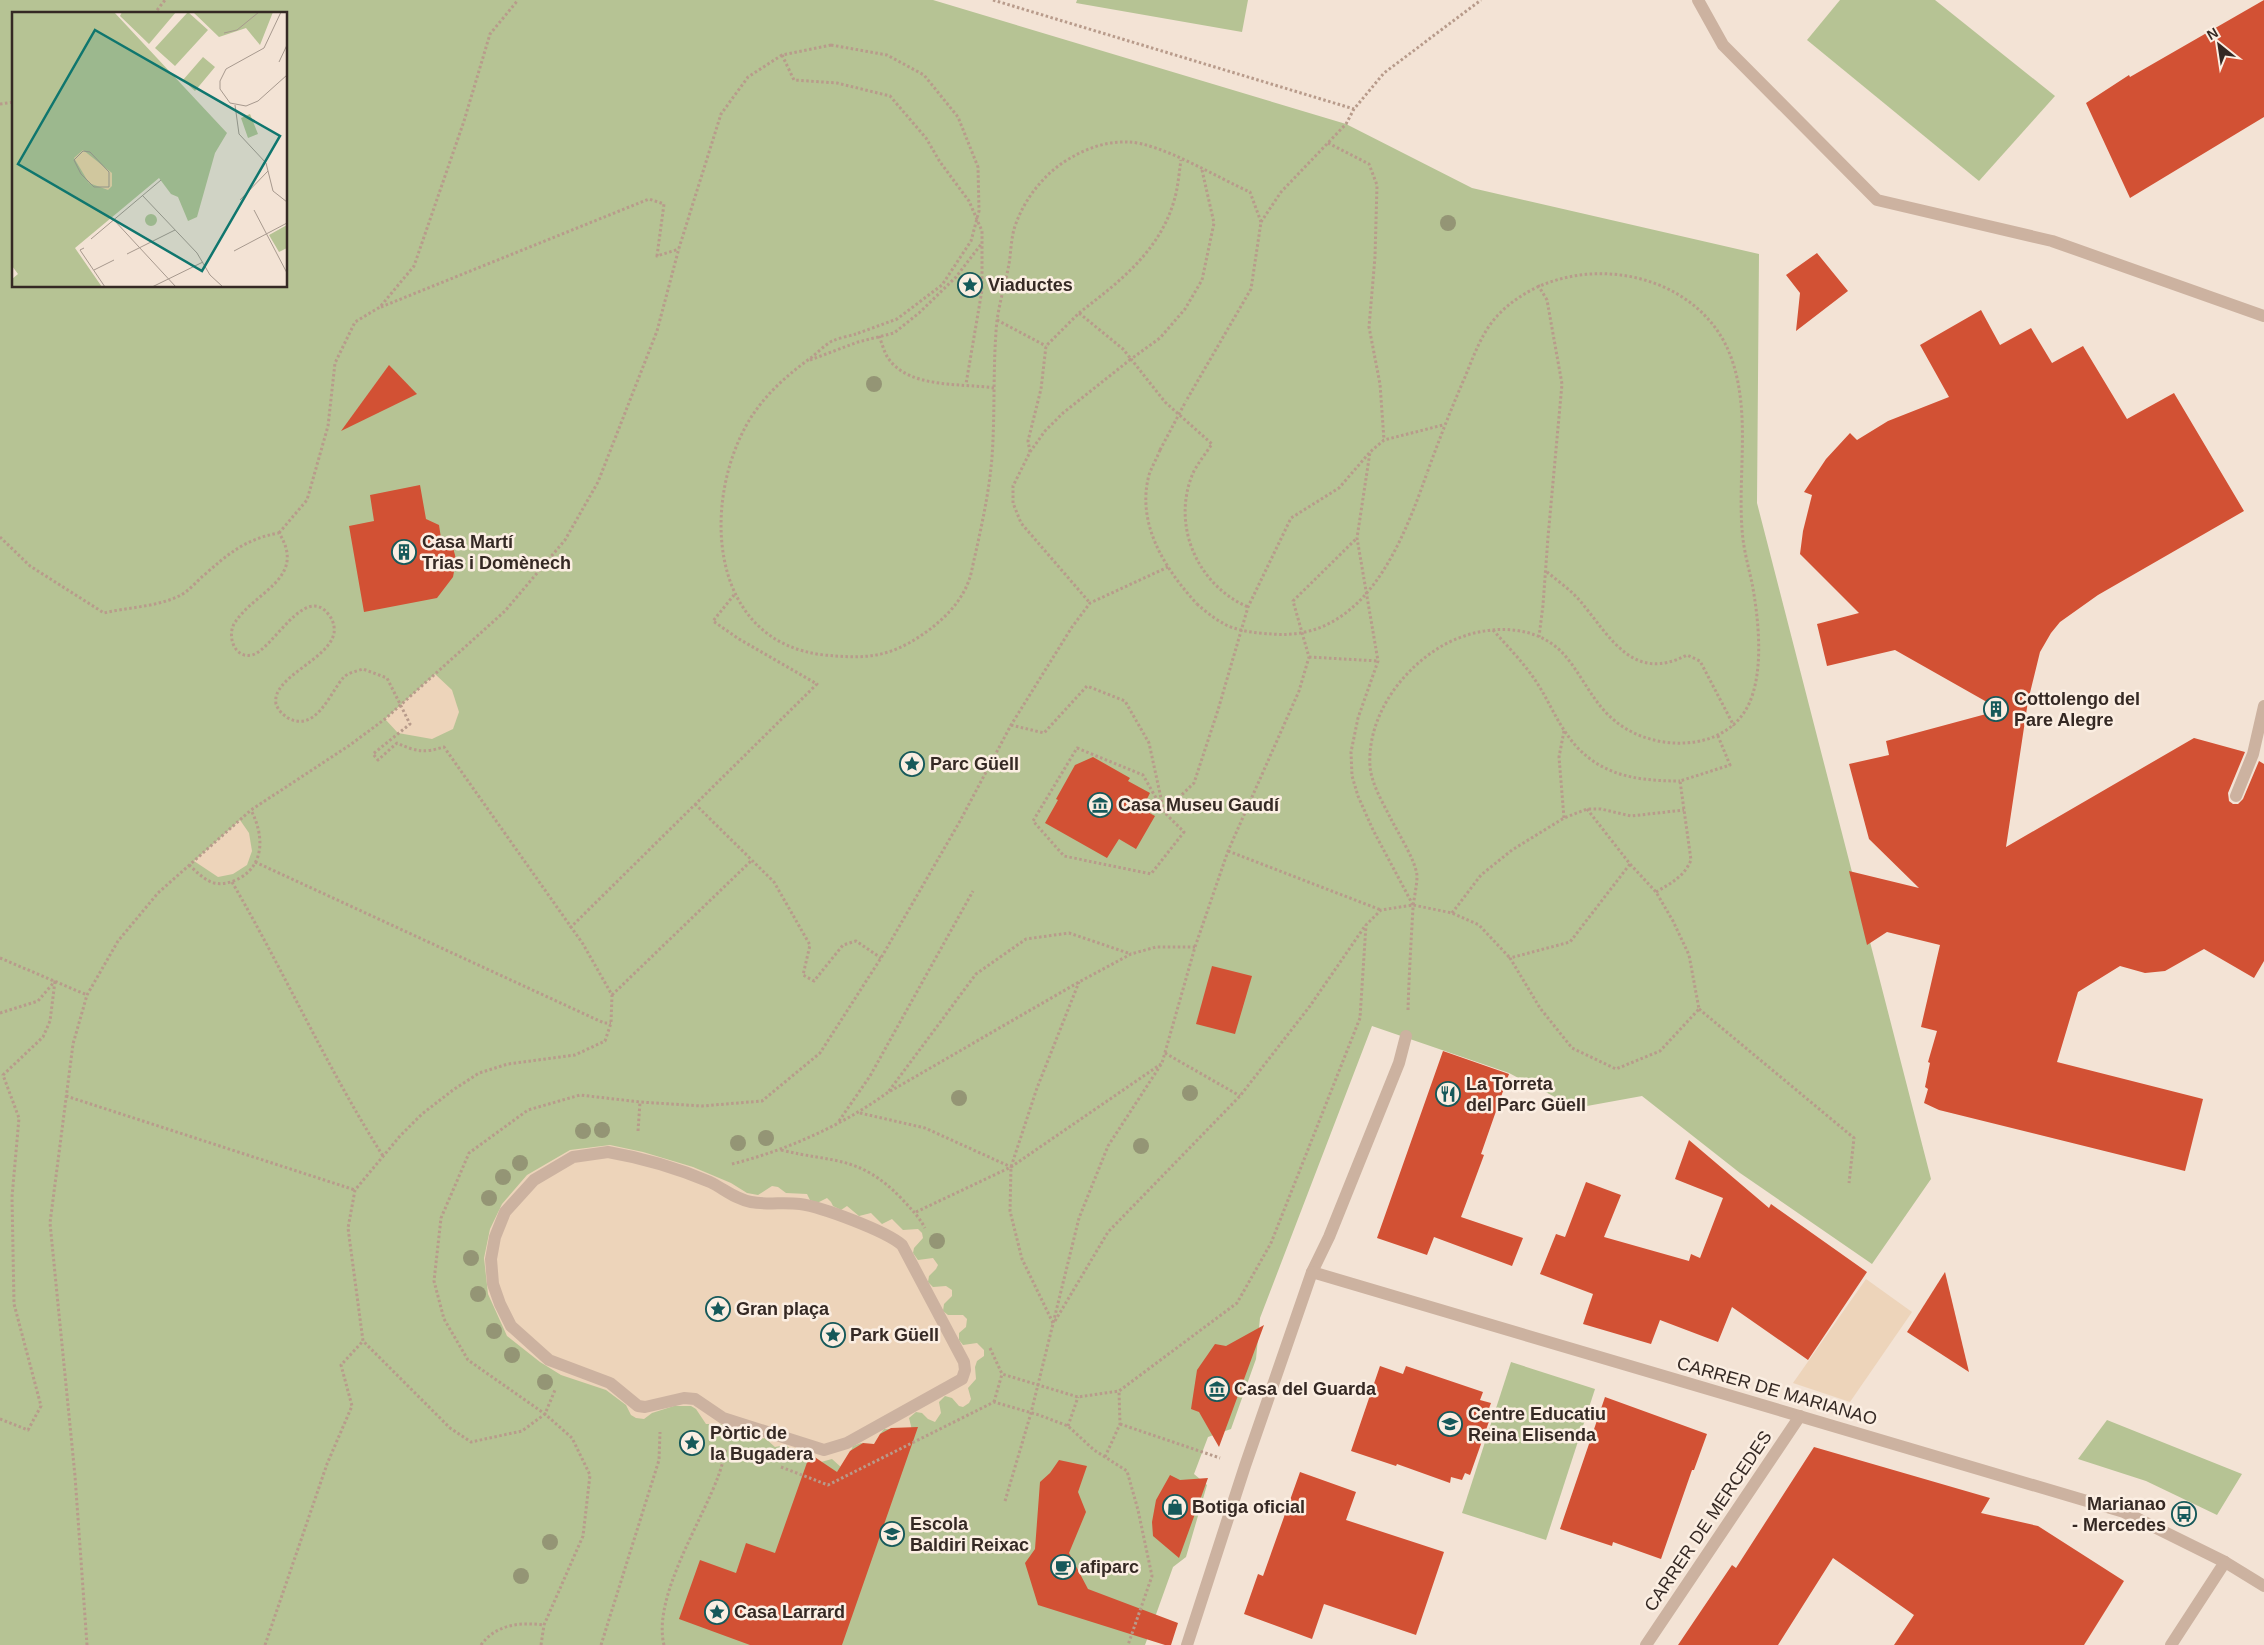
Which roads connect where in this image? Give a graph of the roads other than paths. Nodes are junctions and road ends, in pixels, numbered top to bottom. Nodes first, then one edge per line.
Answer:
1 (1698, 0) edge
2 (2264, 316) edge
3 (2264, 706) edge
4 (2236, 796) dead end
5 (1406, 1036) road end
6 (1312, 1272) junction
7 (1800, 1416) junction
8 (723, 1418) joint
9 (2225, 1562) junction
10 (2264, 1586) edge
11 (1186, 1645) edge
12 (1646, 1645) edge
13 (2171, 1645) edge

1 - 2 street
3 - 4 street
5 - 6 street
6 - 7 street, CARRER DE MARIANAO
6 - 11 street
7 - 9 street, CARRER DE MARIANAO
7 - 12 street, CARRER DE MERCEDES
8 - 8 street
9 - 10 street, CARRER DE MARIANAO
9 - 13 street

